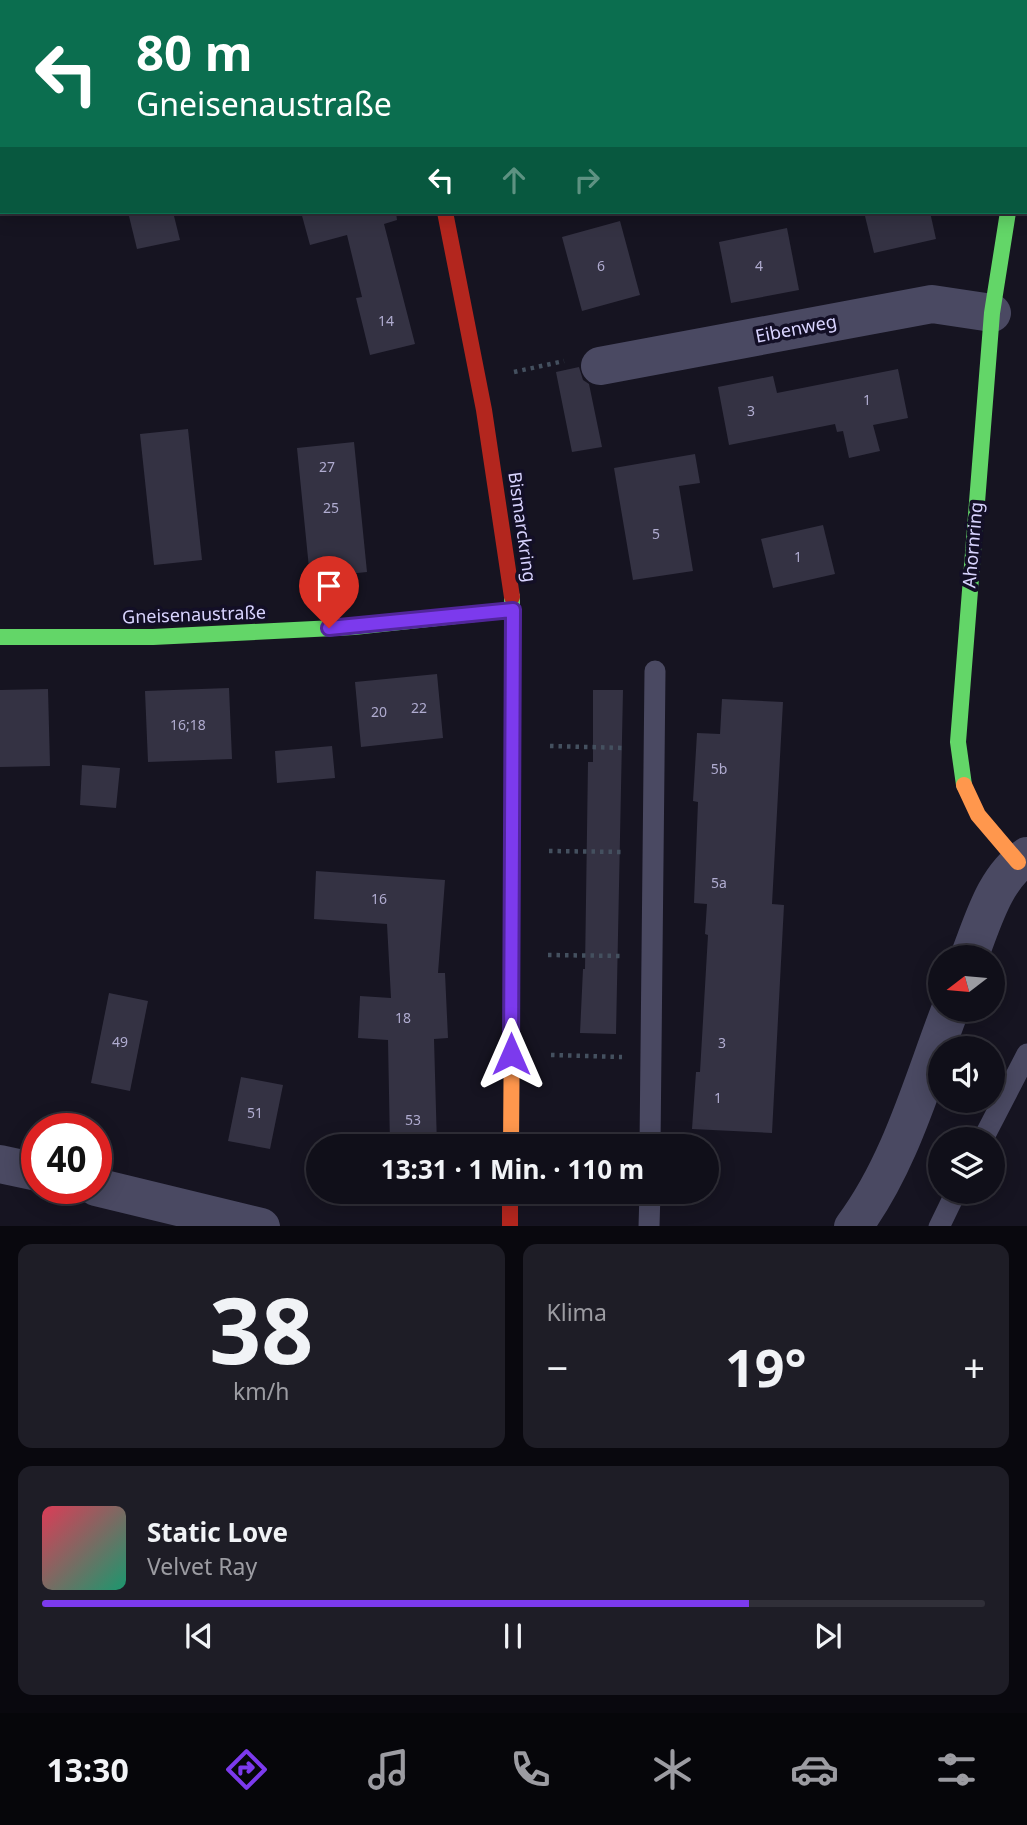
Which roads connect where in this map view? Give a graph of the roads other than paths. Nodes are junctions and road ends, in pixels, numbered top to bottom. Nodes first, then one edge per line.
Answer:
1 (500, 0) edge
2 (626, 0) edge
3 (445, 214) edge
4 (1008, 214) edge
5 (992, 313) junction
6 (600, 366) road end
7 (513, 610) junction
8 (0, 636) edge
9 (655, 671) dead end
10 (1022, 859) edge
11 (975, 945) edge
12 (945, 1022) edge
13 (1027, 1054) edge
14 (989, 1127) edge
15 (510, 1134) edge
16 (650, 1134) edge
17 (0, 1164) edge
18 (21, 1169) edge
19 (112, 1191) edge
20 (510, 1204) edge
21 (650, 1204) edge
22 (950, 1204) edge
23 (257, 1226) edge
24 (510, 1226) edge
25 (649, 1226) edge
26 (854, 1226) edge
27 (939, 1226) edge

1 - 2 lane
3 - 7 street, Bismarckring
4 - 5 street, Ahornring
5 - 6 street, Eibenweg
5 - 10 street, Ahornring
7 - 8 street, Gneisenaustraße
7 - 15 street, Bismarckring
9 - 16 lane
10 - 11 street
12 - 26 street
13 - 14 lane
17 - 18 street
19 - 23 street
20 - 24 street
21 - 25 lane
22 - 27 lane

